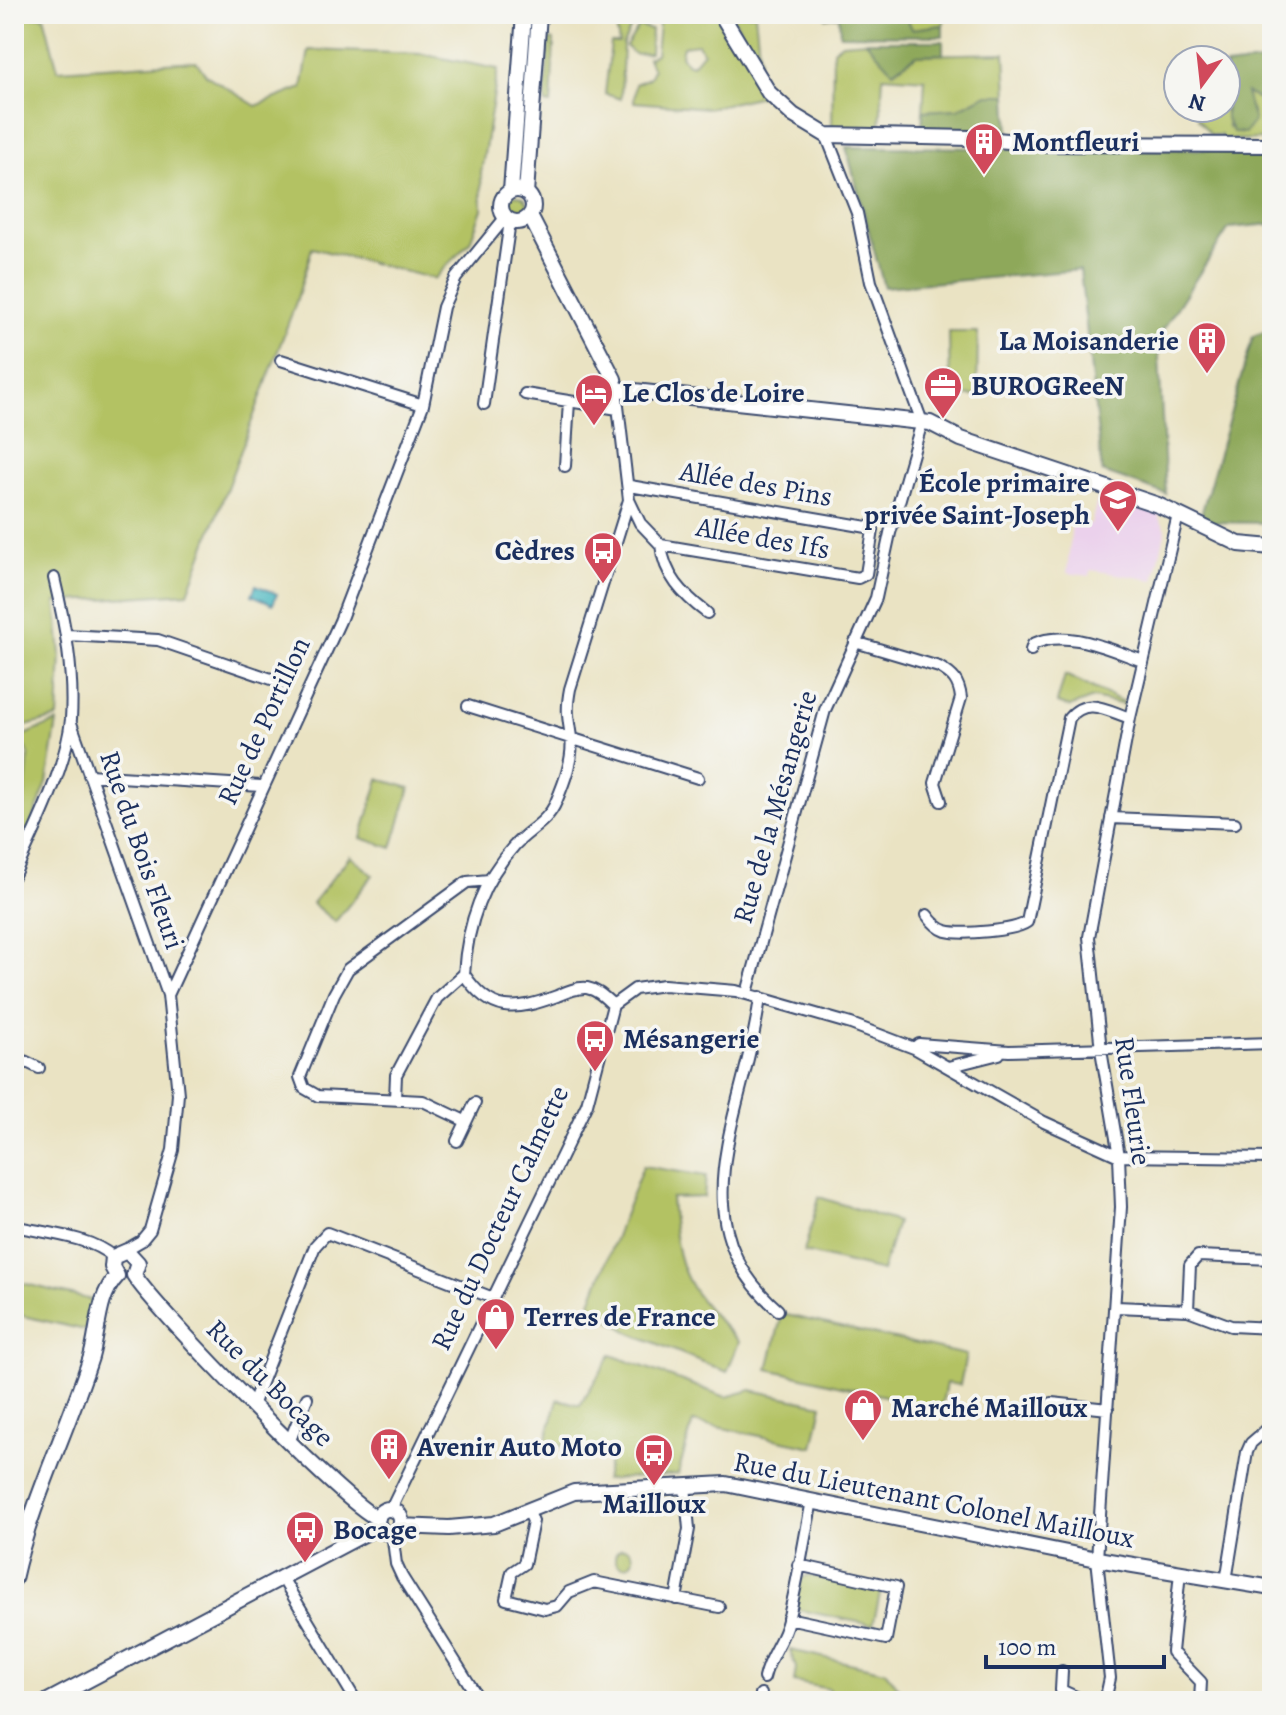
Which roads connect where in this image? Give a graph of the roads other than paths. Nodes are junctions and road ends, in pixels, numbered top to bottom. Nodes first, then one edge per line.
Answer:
1 (524, 14) edge
2 (539, 14) edge
3 (721, 14) edge
4 (826, 135) junction
5 (1272, 145) edge
6 (519, 192) junction
7 (530, 216) junction
8 (508, 220) junction
9 (281, 360) dead end
10 (616, 389) junction
11 (525, 394) dead end
12 (569, 401) junction
13 (484, 404) dead end
14 (423, 405) junction
15 (618, 409) junction
16 (922, 422) junction
17 (565, 466) dead end
18 (630, 486) junction
19 (629, 500) junction
20 (1178, 515) junction
21 (873, 530) joint
22 (661, 545) junction
23 (1272, 547) edge
24 (54, 578) dead end
25 (707, 613) dead end
26 (67, 635) junction
27 (855, 642) junction
28 (1031, 650) dead end
29 (1143, 661) junction
30 (283, 683) dead end
31 (468, 706) dead end
32 (1130, 718) junction
33 (71, 721) junction
34 (571, 737) junction
35 (89, 775) junction
36 (698, 778) dead end
37 (261, 786) junction
38 (941, 801) dead end
39 (1111, 818) junction
40 (1235, 823) dead end
41 (14, 875) edge
42 (489, 880) junction
43 (927, 915) dead end
44 (464, 974) junction
45 (747, 993) junction
46 (168, 995) junction
47 (760, 997) junction
48 (613, 1005) junction
49 (1272, 1043) edge
50 (914, 1048) junction
51 (1101, 1050) junction
52 (1009, 1051) junction
53 (14, 1056) edge
54 (948, 1067) junction
55 (39, 1068) dead end
56 (395, 1099) junction
57 (475, 1103) dead end
58 (465, 1121) junction
59 (457, 1141) dead end
60 (1119, 1156) junction
61 (1272, 1158) edge
62 (14, 1226) edge
63 (118, 1254) junction
64 (1272, 1259) edge
65 (134, 1275) junction
66 (117, 1276) junction
67 (493, 1298) junction
68 (1116, 1307) junction
69 (778, 1310) dead end
70 (1188, 1310) junction
71 (1272, 1328) edge
72 (307, 1398) dead end
73 (253, 1403) junction
74 (1052, 1403) dead end
75 (1108, 1409) junction
76 (1272, 1425) edge
77 (290, 1440) junction
78 (685, 1486) junction
79 (812, 1501) junction
80 (391, 1509) joint
81 (528, 1511) junction
82 (387, 1525) junction
83 (1097, 1559) junction
84 (798, 1565) junction
85 (1180, 1572) junction
86 (281, 1576) junction
87 (14, 1579) edge
88 (1226, 1581) junction
89 (1272, 1588) edge
90 (676, 1599) junction
91 (719, 1607) dead end
92 (788, 1618) junction
93 (1062, 1671) dead end
94 (764, 1678) dead end
95 (48, 1701) edge
96 (356, 1701) edge
97 (480, 1701) edge
98 (1085, 1701) edge
99 (1105, 1701) edge
100 (1200, 1701) edge

1 - 6 street
2 - 6 street
3 - 4 street
4 - 5 street
4 - 16 street
6 - 7 street
6 - 8 street
7 - 8 street
7 - 10 street
8 - 13 street
8 - 14 street, Rue de Portillon
9 - 14 street
10 - 15 street
10 - 16 street
11 - 12 street
12 - 15 street
12 - 17 street
14 - 37 street, Rue de Portillon
15 - 18 street
16 - 20 street
16 - 27 street, Rue de la Mésangerie
18 - 19 street
18 - 21 street, Allée des Pins
19 - 22 street, Allée des Ifs
19 - 34 street
20 - 23 street
20 - 29 street, Rue Fleurie
21 - 22 street, Allée des Ifs
22 - 25 street
24 - 26 street
26 - 30 street
26 - 33 street
27 - 38 street
27 - 45 street, Rue de la Mésangerie
28 - 29 street
29 - 32 street, Rue Fleurie
31 - 34 street
32 - 39 street, Rue Fleurie
32 - 43 street
33 - 35 street, Rue du Bois Fleuri
33 - 41 street
34 - 36 street
34 - 42 street
35 - 37 street
35 - 46 street, Rue du Bois Fleuri
37 - 46 street, Rue de Portillon
39 - 40 street
39 - 51 street, Rue Fleurie
42 - 44 street
42 - 56 street
44 - 48 street
44 - 56 street
45 - 47 street
45 - 48 street
46 - 63 street, Rue de Portillon
47 - 50 street
47 - 69 street
48 - 67 street, Rue du Docteur Calmette
49 - 51 street
50 - 52 street
50 - 54 street
51 - 52 street
51 - 60 street, Rue Fleurie
52 - 54 street
53 - 55 street
54 - 60 street
56 - 58 street
57 - 58 street
58 - 59 street
60 - 61 street
60 - 68 street, Rue Fleurie
62 - 63 street
63 - 65 street
63 - 66 street
64 - 70 street
65 - 66 street
65 - 73 street, Rue du Bocage
66 - 87 street
67 - 73 street
67 - 80 street, Rue du Docteur Calmette
68 - 70 street
68 - 75 street, Rue Fleurie
70 - 71 street
72 - 77 street
73 - 77 street, Rue du Bocage
74 - 75 street
75 - 83 street, Rue Fleurie
76 - 88 street
77 - 82 street, Rue du Bocage
78 - 79 street, Rue du Lieutenant Colonel Mailloux
78 - 81 street, Rue du Lieutenant Colonel Mailloux
78 - 90 street
79 - 83 street, Rue du Lieutenant Colonel Mailloux
79 - 84 street
80 - 82 street
81 - 82 street, Rue du Lieutenant Colonel Mailloux
81 - 90 street
82 - 86 street
82 - 97 street
83 - 85 street, Rue du Lieutenant Colonel Mailloux
83 - 99 street, Rue Fleurie
84 - 92 street
84 - 92 street
85 - 88 street, Rue du Lieutenant Colonel Mailloux
85 - 100 street
86 - 95 street
86 - 96 street
88 - 89 street, Rue du Lieutenant Colonel Mailloux
90 - 91 street
92 - 94 street
93 - 98 street

